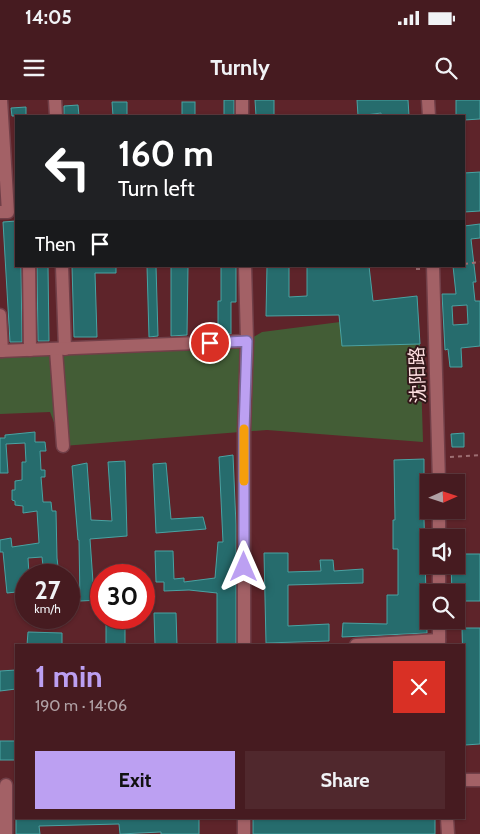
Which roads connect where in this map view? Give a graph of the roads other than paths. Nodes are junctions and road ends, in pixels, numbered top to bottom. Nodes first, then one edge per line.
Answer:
1 (1, 100) edge
2 (55, 100) edge
3 (242, 100) edge
4 (428, 100) edge
5 (56, 115) edge
6 (242, 115) edge
7 (429, 115) edge
8 (3, 176) edge
9 (8, 213) edge
10 (28, 267) edge
11 (62, 267) edge
12 (245, 267) edge
13 (433, 267) edge
14 (0, 315) edge
15 (247, 341) junction
16 (60, 349) junction
17 (30, 350) junction
18 (1, 351) edge
19 (63, 446) dead end
20 (439, 474) edge
21 (439, 629) edge
22 (439, 642) edge
23 (244, 644) edge
24 (384, 644) edge
25 (465, 780) edge
26 (480, 780) edge
27 (7, 785) edge
28 (244, 819) edge
29 (447, 819) edge
30 (6, 834) edge
31 (244, 834) edge
32 (448, 834) edge

1 - 8 street
2 - 5 street
3 - 6 street
4 - 7 street
8 - 9 street
10 - 17 street
11 - 16 street
12 - 15 street
13 - 20 street, 沈阳路
14 - 18 street
15 - 16 street
15 - 23 street
16 - 17 street
16 - 19 street
17 - 18 street
21 - 22 street
22 - 24 street
25 - 26 street
27 - 30 street
28 - 31 street
29 - 32 street

